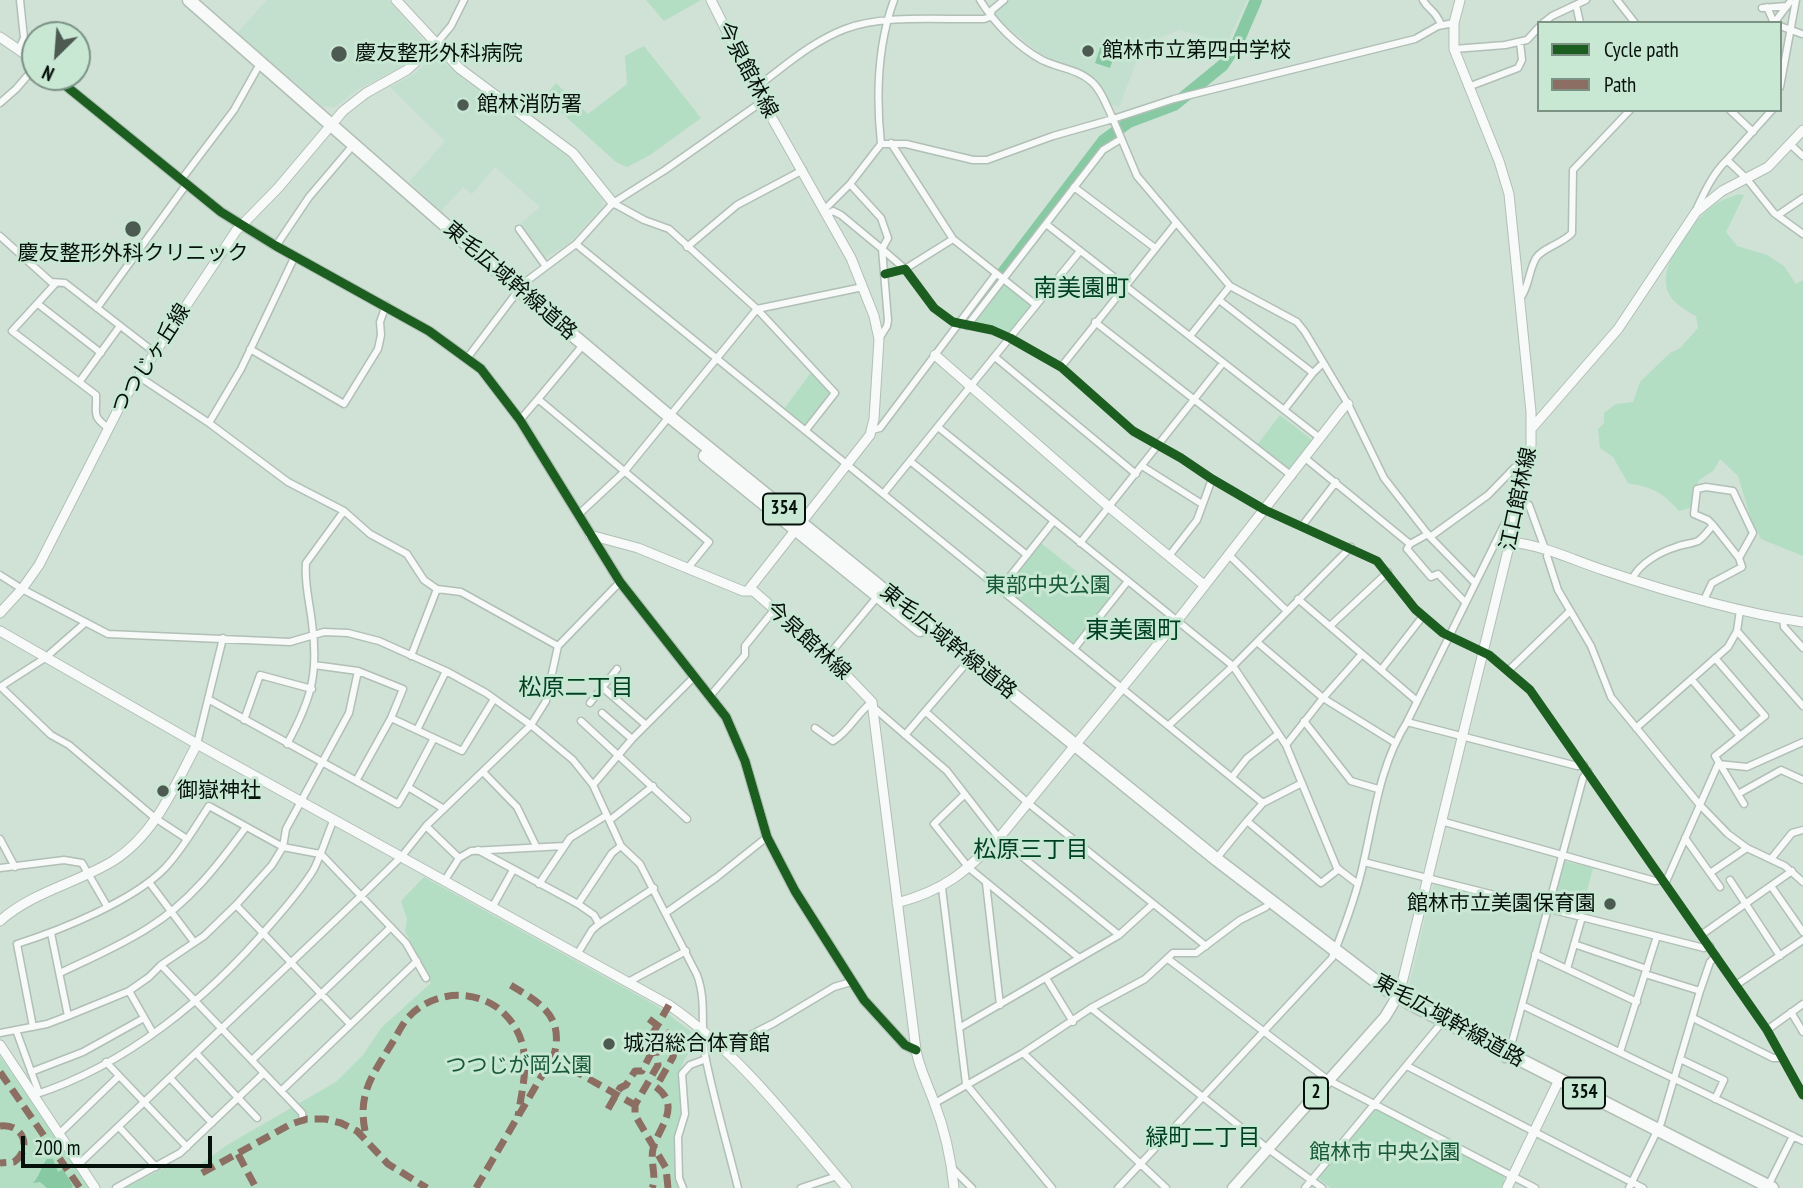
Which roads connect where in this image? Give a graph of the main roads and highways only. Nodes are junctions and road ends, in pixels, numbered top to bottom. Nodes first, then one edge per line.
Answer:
1 (179, 0) edge
2 (189, 0) edge
3 (329, 127) junction
4 (517, 293) junction
5 (798, 526) junction
6 (1073, 748) junction
7 (1334, 954) junction
8 (1396, 1000) junction
9 (1506, 1056) junction
10 (1233, 1188) edge
11 (1766, 1188) edge

1 - 3 highway, 東毛広域幹線道路 / 354
2 - 3 highway, 東毛広域幹線道路 / 354
3 - 4 highway, 東毛広域幹線道路 / 354
3 - 4 highway, 東毛広域幹線道路 / 354
4 - 5 highway, 東毛広域幹線道路 / 354
5 - 6 highway, 東毛広域幹線道路 / 354
5 - 6 highway, 東毛広域幹線道路 / 354
6 - 7 highway, 東毛広域幹線道路 / 354
6 - 7 highway, 東毛広域幹線道路 / 354
7 - 8 highway, 東毛広域幹線道路 / 354
8 - 9 highway, 東毛広域幹線道路 / 354
8 - 9 highway, 東毛広域幹線道路 / 354
8 - 10 main road, 2
9 - 11 highway, 東毛広域幹線道路 / 354

